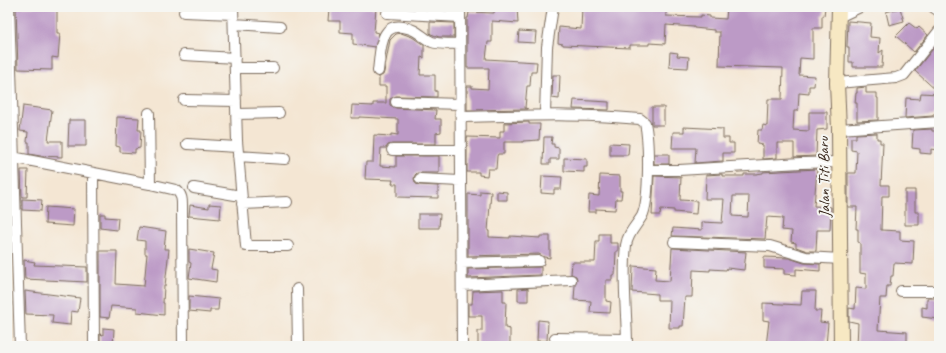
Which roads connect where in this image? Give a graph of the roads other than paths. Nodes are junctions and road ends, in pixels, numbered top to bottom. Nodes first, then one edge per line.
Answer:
1 (9, 7) edge
2 (553, 7) edge
3 (860, 7) edge
4 (933, 7) edge
5 (939, 11) edge
6 (184, 12) dead end
7 (460, 12) edge
8 (839, 12) edge
9 (387, 13) dead end
10 (233, 15) edge
11 (280, 27) dead end
12 (939, 31) edge
13 (460, 44) junction
14 (184, 55) dead end
15 (235, 63) junction
16 (273, 68) dead end
17 (378, 71) dead end
18 (837, 83) junction
19 (184, 100) dead end
20 (236, 102) junction
21 (396, 102) dead end
22 (460, 104) junction
23 (149, 113) dead end
24 (279, 113) dead end
25 (236, 114) junction
26 (545, 115) junction
27 (461, 117) junction
28 (939, 122) edge
29 (839, 129) junction
30 (187, 144) dead end
31 (392, 150) dead end
32 (461, 150) junction
33 (238, 151) junction
34 (10, 157) edge
35 (285, 160) dead end
36 (840, 162) junction
37 (648, 170) junction
38 (93, 174) junction
39 (420, 179) dead end
40 (460, 181) junction
41 (150, 184) junction
42 (194, 188) dead end
43 (242, 200) junction
44 (287, 202) dead end
45 (674, 242) dead end
46 (288, 246) dead end
47 (841, 259) junction
48 (539, 261) dead end
49 (461, 263) junction
50 (571, 280) dead end
51 (462, 285) junction
52 (297, 288) dead end
53 (901, 291) dead end
54 (939, 291) edge
55 (555, 338) dead end
56 (627, 342) edge
57 (20, 346) edge
58 (94, 346) edge
59 (183, 346) edge
60 (298, 346) edge
61 (462, 346) edge
62 (841, 346) edge

1 - 34 street
2 - 26 street
3 - 8 street
4 - 5 street
6 - 10 street
7 - 9 street
7 - 13 street
8 - 18 street, Jalan Titi Baru
10 - 11 street
10 - 15 street
12 - 18 street
13 - 17 street
13 - 22 street
14 - 15 street
15 - 16 street
15 - 20 street
18 - 29 street, Jalan Titi Baru
19 - 20 street
20 - 25 street
21 - 22 street
22 - 27 street
23 - 41 street
24 - 25 street
25 - 33 street
26 - 27 street
26 - 37 street
27 - 32 street
28 - 29 street
29 - 36 street, Jalan Titi Baru
30 - 33 street
31 - 32 street
32 - 40 street
33 - 35 street
33 - 43 street
34 - 38 street
34 - 57 street
36 - 37 street
36 - 47 street, Jalan Titi Baru
37 - 56 street
38 - 41 street
38 - 58 street
39 - 40 street
40 - 49 street
41 - 59 street
42 - 43 street
43 - 44 street
43 - 46 street
45 - 47 street
47 - 62 street, Jalan Titi Baru
48 - 49 street
49 - 51 street
50 - 51 street
51 - 61 street
52 - 60 street
53 - 54 street
55 - 56 street

